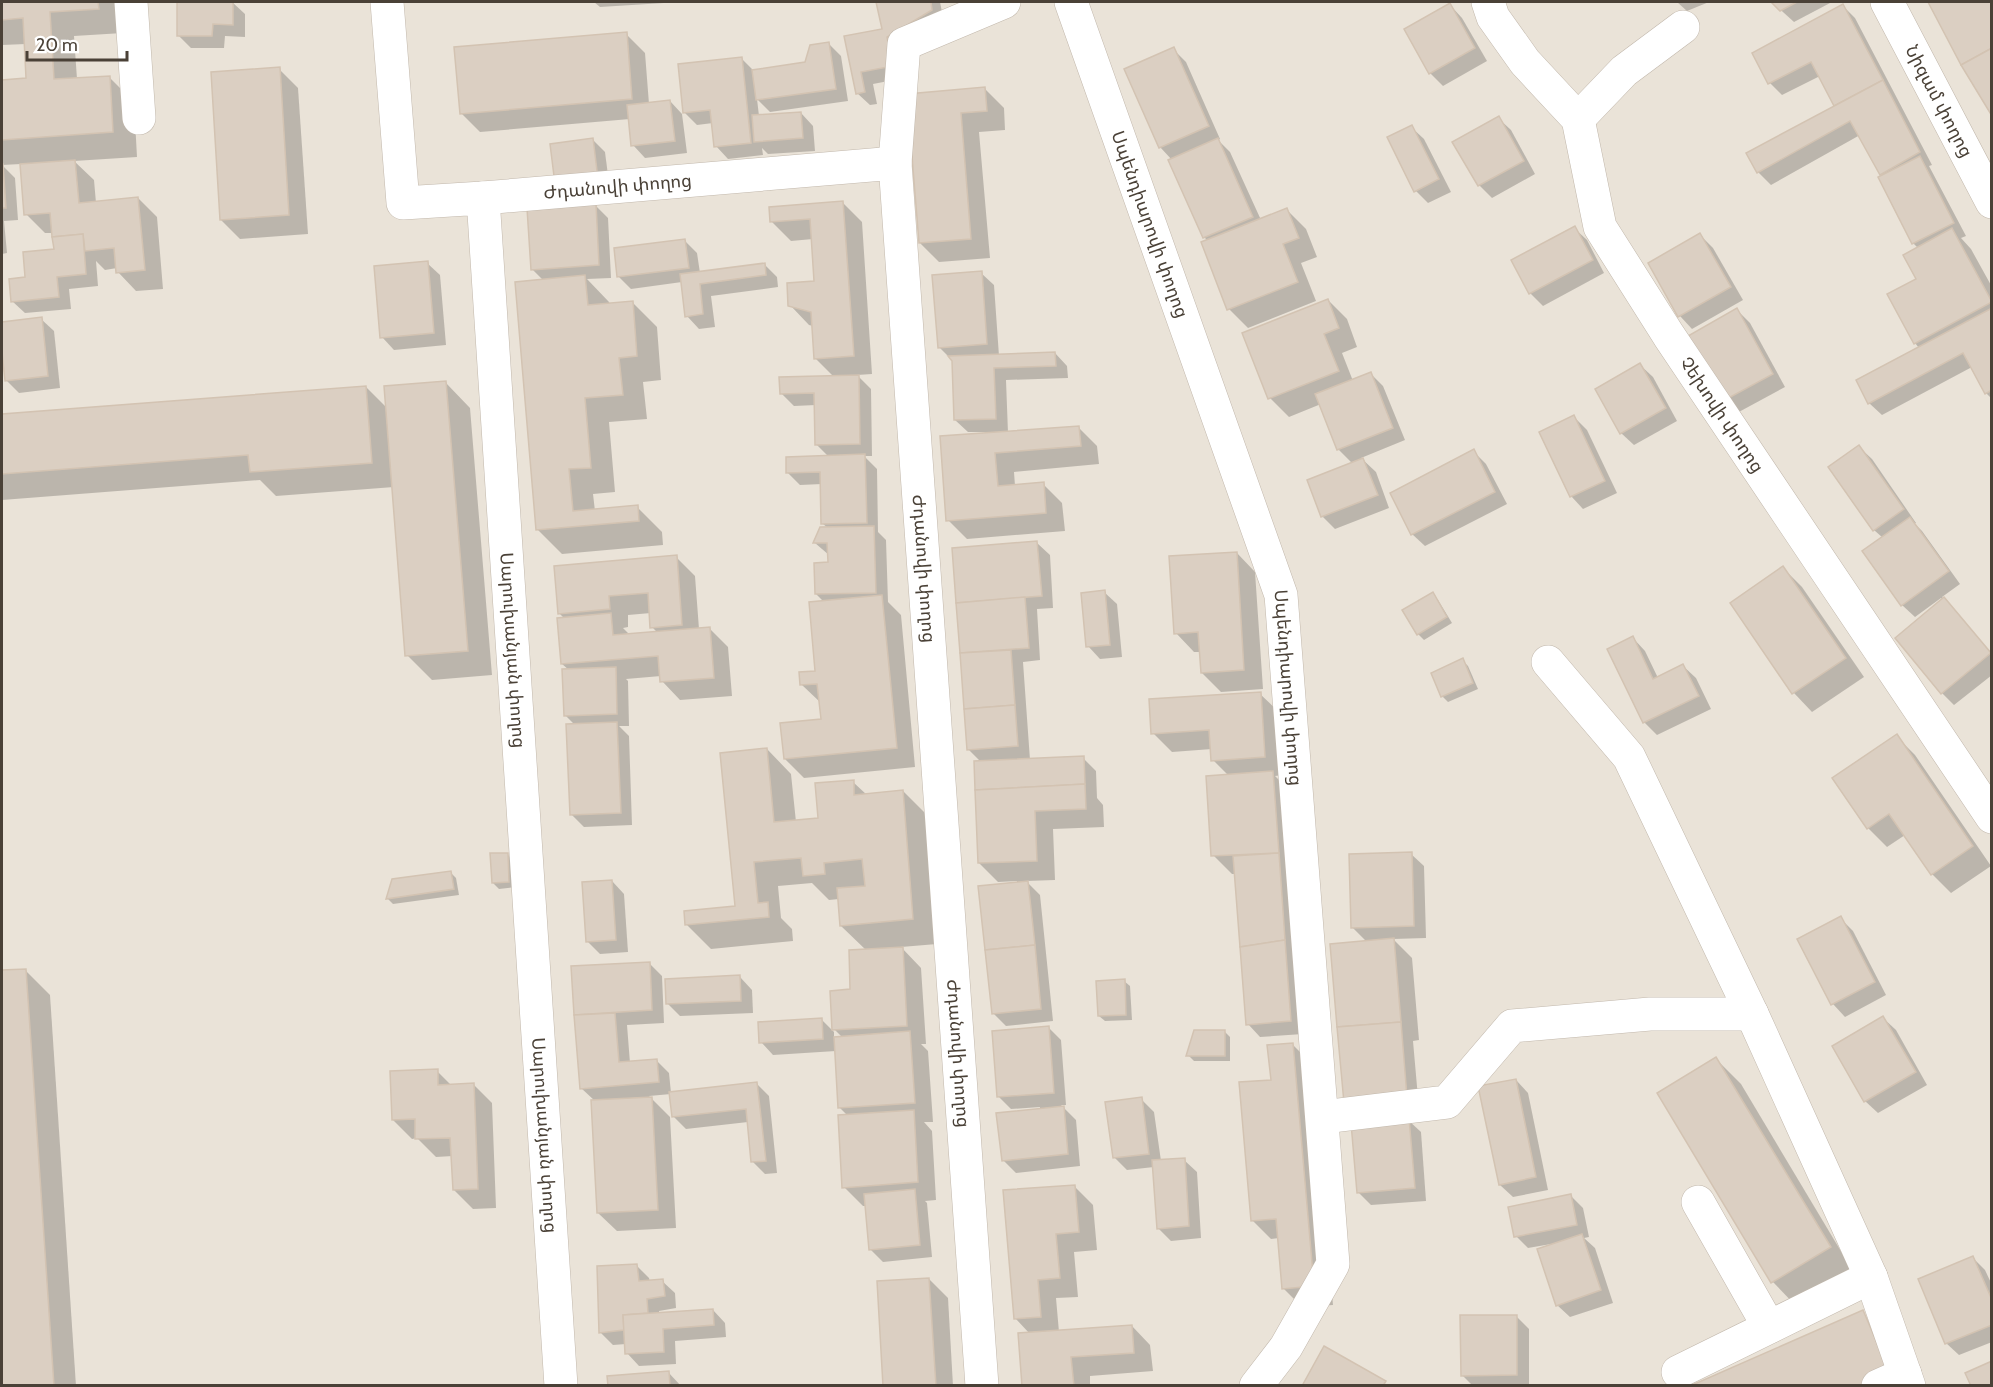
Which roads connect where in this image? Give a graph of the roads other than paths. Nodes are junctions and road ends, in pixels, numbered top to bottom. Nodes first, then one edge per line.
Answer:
1 (131, 2) edge
2 (387, 2) edge
3 (1004, 2) edge
4 (1071, 2) edge
5 (1488, 2) edge
6 (1887, 2) edge
7 (1683, 27) dead end
8 (139, 118) dead end
9 (1578, 119) junction
10 (895, 163) junction
11 (483, 198) junction
12 (1992, 202) edge
13 (1548, 662) dead end
14 (1992, 817) edge
15 (1752, 1014) junction
16 (1323, 1117) junction
17 (1698, 1202) dead end
18 (1871, 1277) junction
19 (1769, 1327) junction
20 (1678, 1372) dead end
21 (1898, 1382) edge
22 (561, 1386) edge
23 (982, 1386) edge
24 (1256, 1386) edge

1 - 8 street
2 - 11 street
3 - 10 street
4 - 16 street, Սպենդիարովի փողոց
5 - 9 street
6 - 12 street, Նիզամ փողոց
7 - 9 street
9 - 14 street, Չեխովի փողոց
10 - 11 street, Ժդանովի փողոց
10 - 23 street, Ժդանովի փողոց
11 - 22 street, Սարուխանյան փողոց
13 - 15 street
15 - 16 street
15 - 18 street
16 - 24 street, Սպենդիարովի փողոց
17 - 19 street
18 - 19 street
18 - 21 street
19 - 20 street

